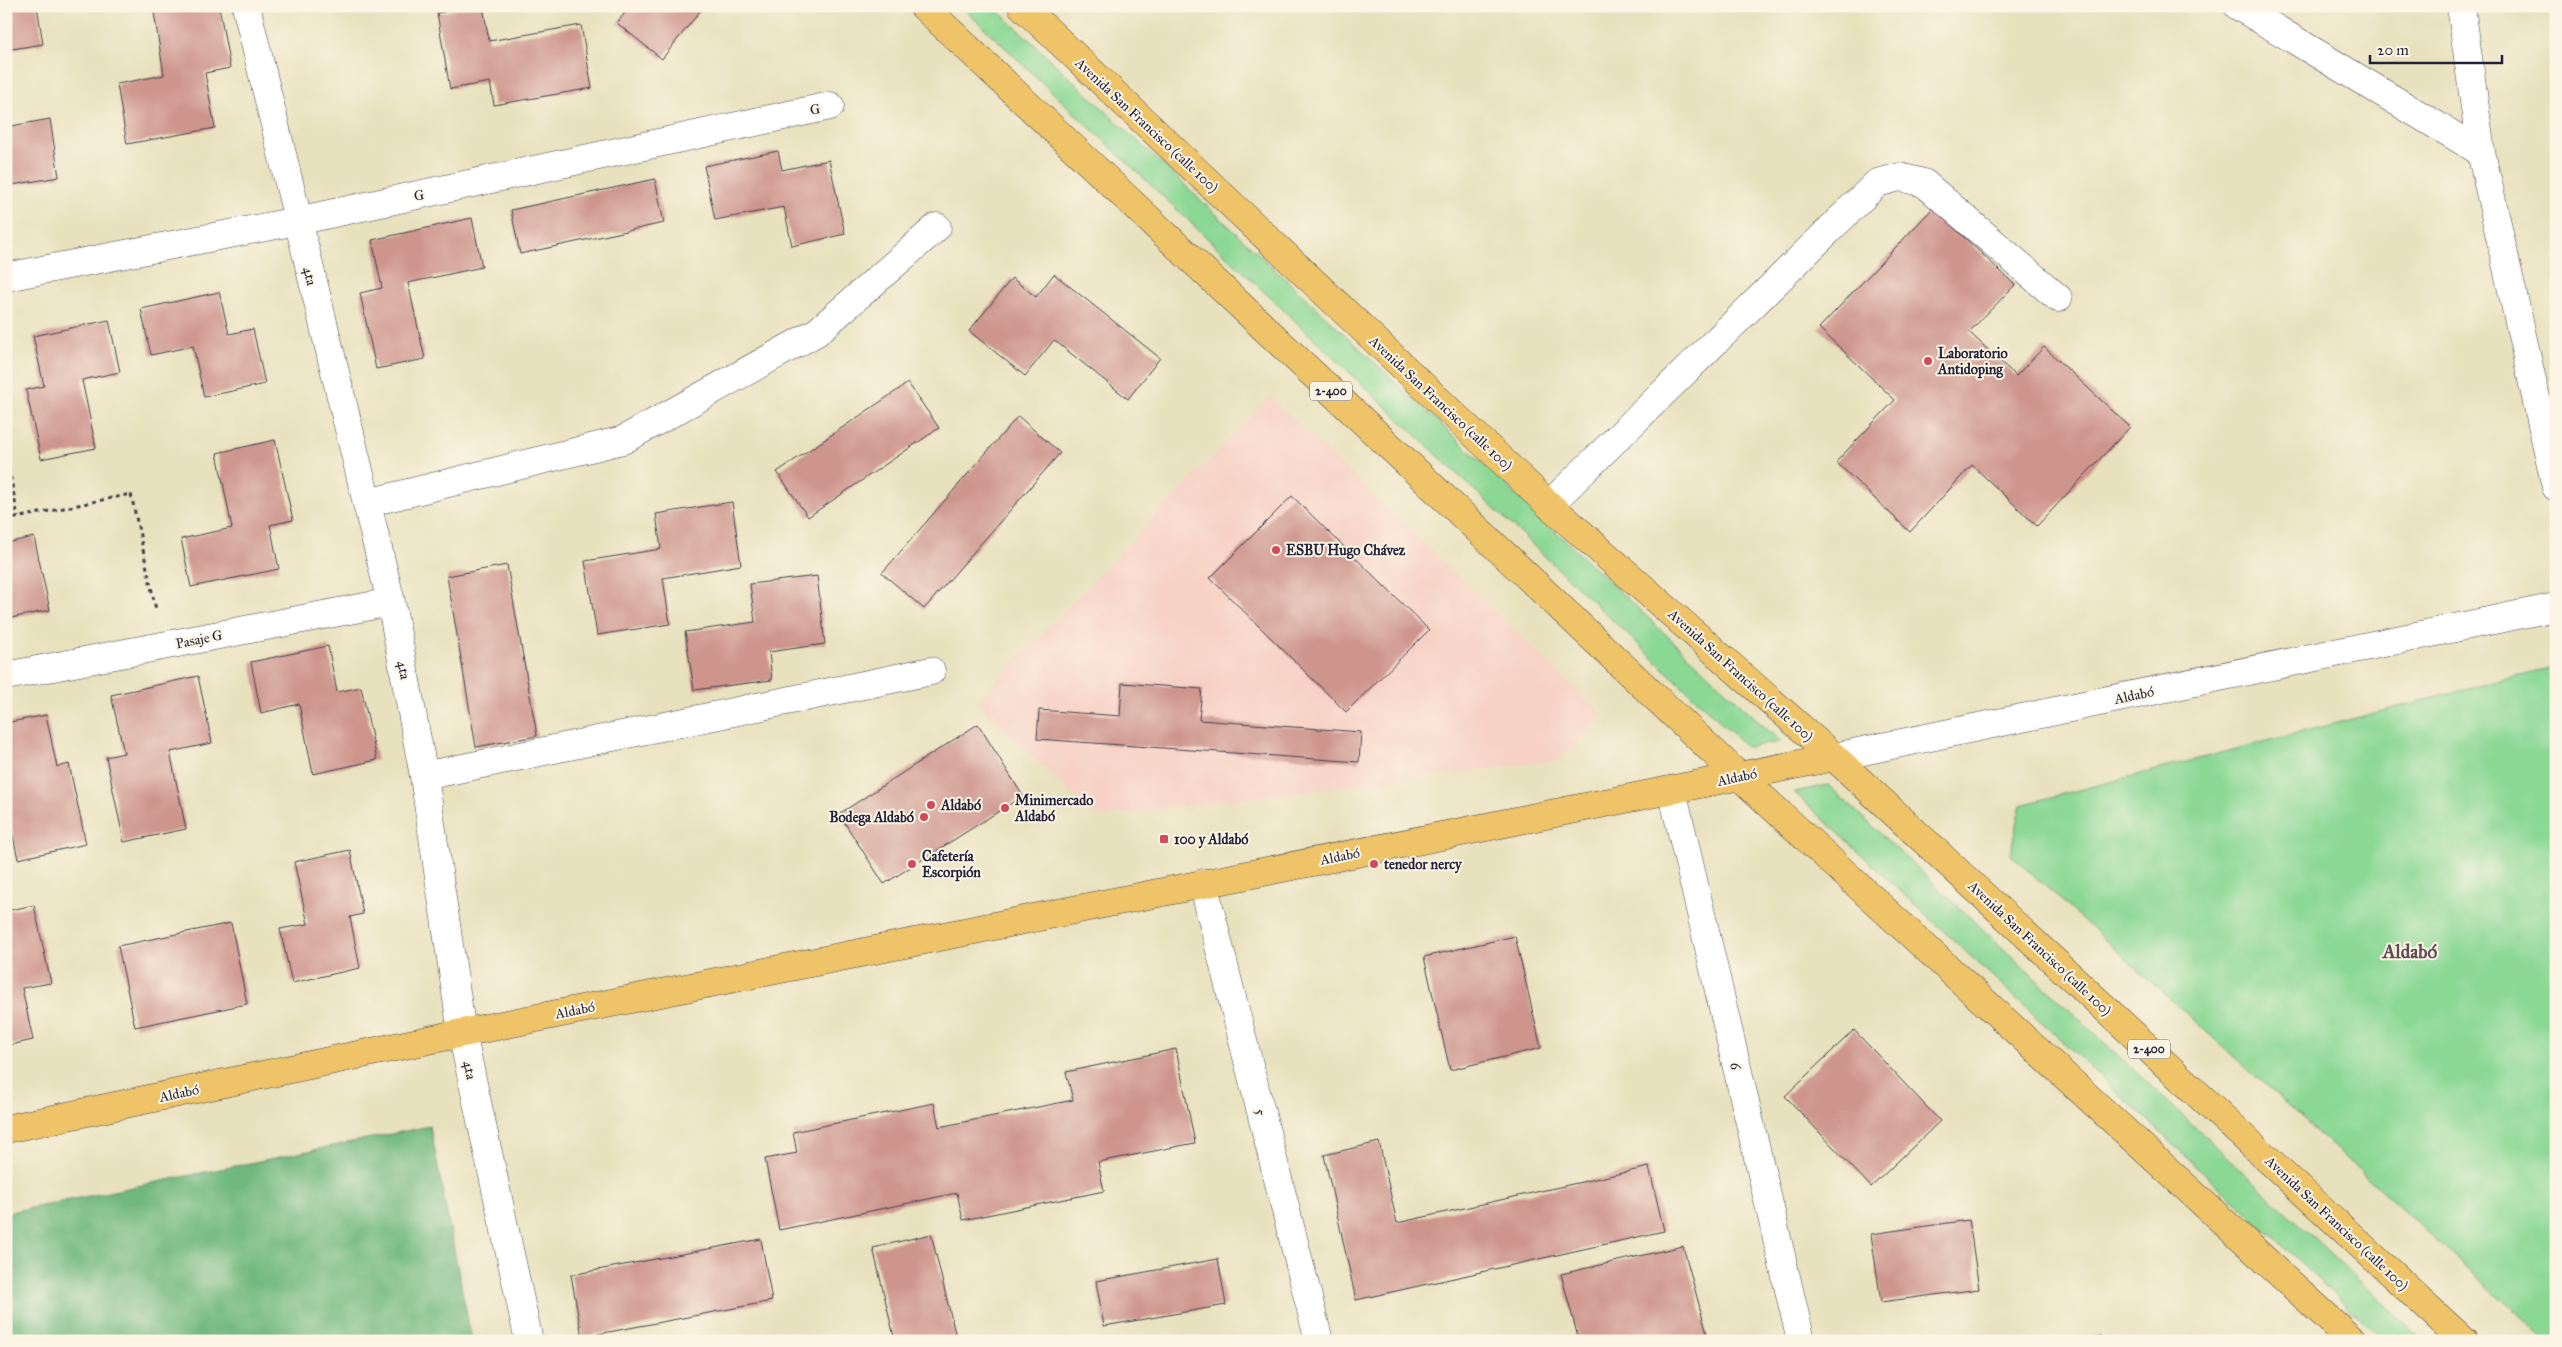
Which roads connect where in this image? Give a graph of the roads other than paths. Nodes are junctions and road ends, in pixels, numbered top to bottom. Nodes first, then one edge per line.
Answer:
1 (246, 6) edge
2 (923, 6) edge
3 (1022, 6) edge
4 (2238, 6) edge
5 (2461, 6) edge
6 (830, 106) dead end
7 (2481, 152) junction
8 (296, 221) junction
9 (937, 227) dead end
10 (6, 277) edge
11 (2058, 298) dead end
12 (2556, 487) edge
13 (367, 503) junction
14 (1549, 505) junction
15 (391, 602) junction
16 (2556, 608) edge
17 (931, 671) dead end
18 (6, 676) edge
19 (1834, 757) junction
20 (424, 776) junction
21 (1739, 776) junction
22 (1672, 790) junction
23 (1202, 883) junction
24 (462, 1033) junction
25 (6, 1129) edge
26 (529, 1341) edge
27 (1318, 1341) edge
28 (1801, 1341) edge
29 (2353, 1341) edge
30 (2464, 1341) edge

1 - 8 street, 4ta
2 - 21 main road, 2-400
3 - 14 main road, Avenida San Francisco (calle 100) / 2-400
4 - 7 street
5 - 7 street
6 - 8 street, G
7 - 12 street
8 - 10 street, G
8 - 13 street, 4ta
9 - 13 street
11 - 14 street
13 - 15 street, 4ta
14 - 19 main road, Avenida San Francisco (calle 100) / 2-400
15 - 18 street, Pasaje G
15 - 20 street, 4ta
16 - 19 street, Aldabó
17 - 20 street
19 - 21 main road, Aldabó
19 - 30 main road, Avenida San Francisco (calle 100) / 2-400
20 - 24 street, 4ta
21 - 22 main road, Aldabó
21 - 29 main road, 2-400
22 - 23 main road, Aldabó
22 - 28 street, 6
23 - 24 main road, Aldabó
23 - 27 street, 5
24 - 25 main road, Aldabó
24 - 26 street, 4ta

